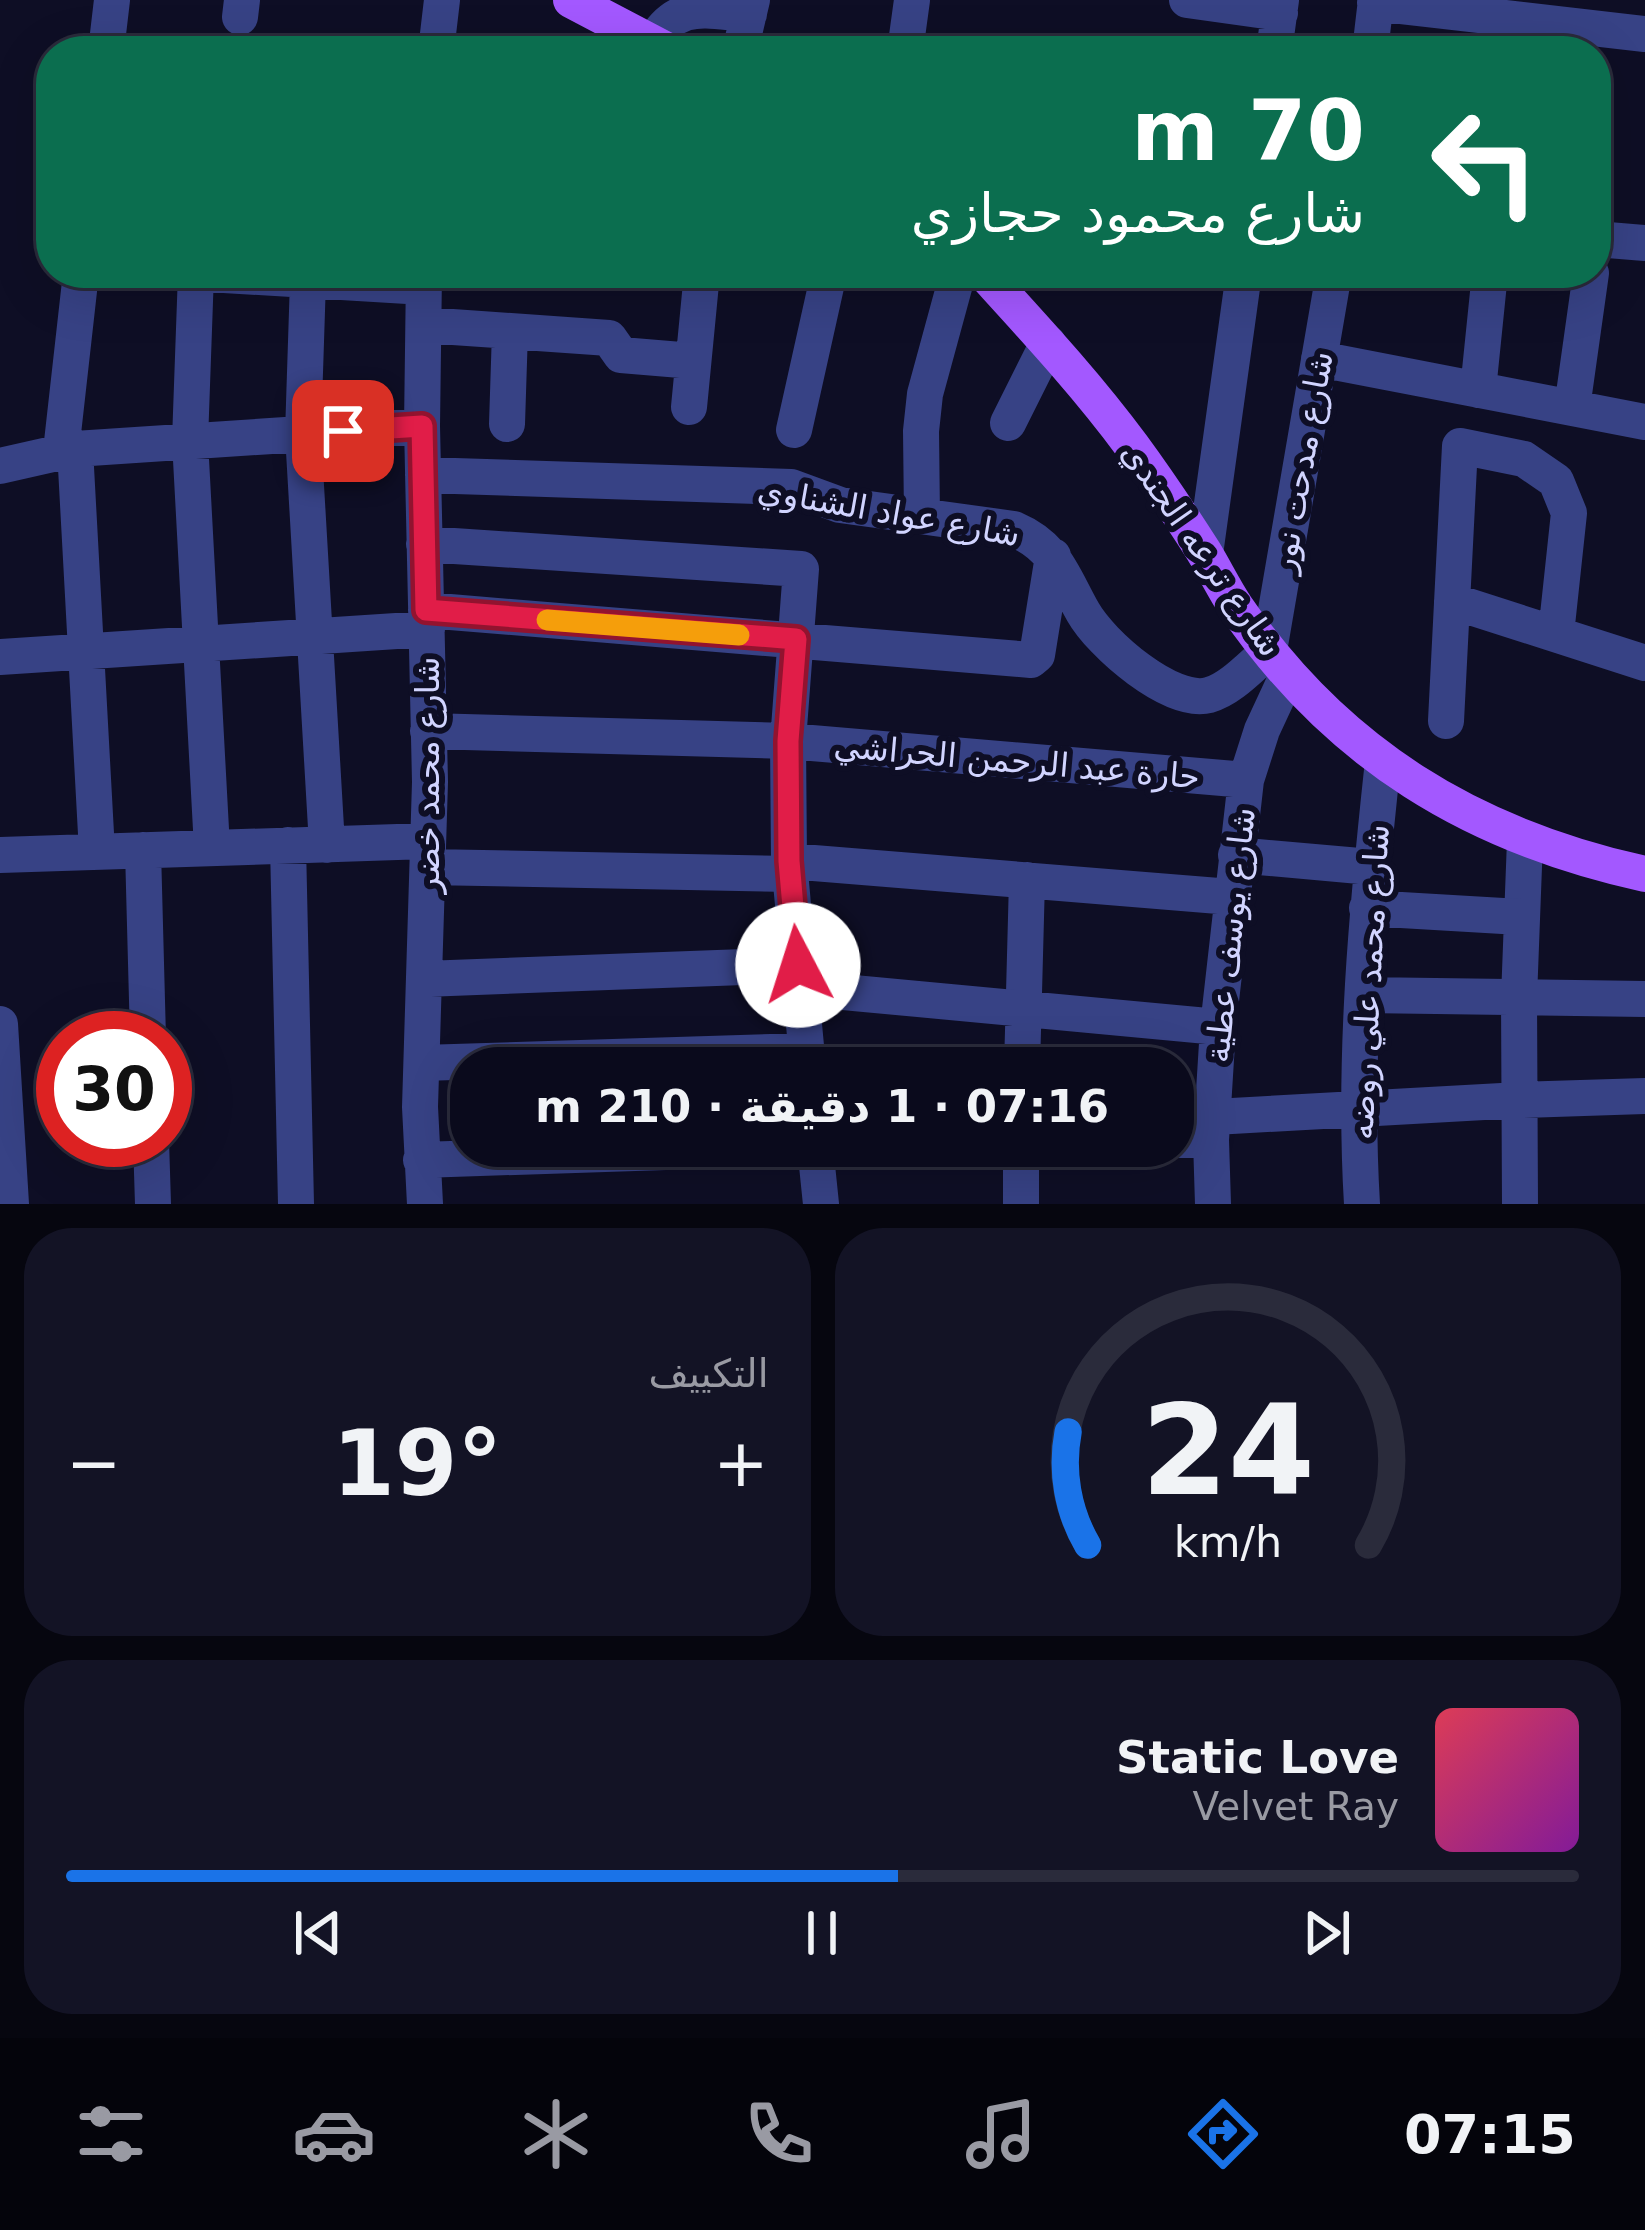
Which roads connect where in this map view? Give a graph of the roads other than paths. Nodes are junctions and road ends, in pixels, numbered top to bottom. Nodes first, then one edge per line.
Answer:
1 (112, 0) edge
2 (442, 0) edge
3 (571, 0) edge
4 (912, 0) edge
5 (1187, 0) edge
6 (1375, 2) edge
7 (1280, 6) edge
8 (750, 7) edge
9 (1480, 22) edge
10 (1584, 26) edge
11 (1645, 34) edge
12 (108, 36) edge
13 (438, 36) edge
14 (640, 36) edge
15 (662, 36) edge
16 (907, 36) edge
17 (1276, 36) edge
18 (1372, 36) edge
19 (1611, 240) edge
20 (1645, 243) edge
21 (81, 288) edge
22 (194, 288) edge
23 (308, 288) edge
24 (424, 288) edge
25 (700, 288) edge
26 (826, 288) edge
27 (954, 288) edge
28 (998, 288) edge
29 (1242, 288) edge
30 (1331, 288) edge
31 (1488, 288) edge
32 (1589, 288) edge
33 (424, 325) junction
34 (510, 331) junction
35 (1048, 343) junction
36 (1319, 359) junction
37 (693, 361) junction
38 (1478, 390) junction
39 (689, 407) dead end
40 (1572, 408) junction
41 (1645, 422) edge
42 (1008, 423) dead end
43 (506, 424) dead end
44 (422, 426) junction
45 (794, 430) dead end
46 (303, 434) junction
47 (190, 441) junction
48 (68, 450) junction
49 (0, 466) edge
50 (422, 475) junction
51 (922, 517) junction
52 (424, 544) junction
53 (1205, 554) junction
54 (1053, 556) junction
55 (1452, 601) junction
56 (426, 620) junction
57 (1556, 634) junction
58 (316, 637) junction
59 (796, 639) junction
60 (199, 644) junction
61 (85, 651) junction
62 (0, 657) edge
63 (1279, 662) junction
64 (1645, 664) edge
65 (1446, 721) dead end
66 (428, 731) junction
67 (788, 741) junction
68 (1383, 761) junction
69 (1246, 780) junction
70 (1525, 840) junction
71 (288, 845) junction
72 (327, 845) junction
73 (212, 848) junction
74 (143, 850) junction
75 (97, 851) junction
76 (0, 854) edge
77 (428, 854) junction
78 (1236, 855) junction
79 (1645, 857) edge
80 (790, 867) junction
81 (1371, 867) junction
82 (1644, 873) edge
83 (1028, 880) junction
84 (1231, 897) junction
85 (1367, 908) junction
86 (1520, 917) junction
87 (799, 976) junction
88 (424, 979) junction
89 (1363, 995) junction
90 (1520, 998) junction
91 (1645, 999) edge
92 (1024, 1008) junction
93 (147, 1011) edge
94 (0, 1024) edge
95 (1218, 1027) junction
96 (0, 1034) edge
97 (806, 1047) edge
98 (1023, 1047) edge
99 (422, 1063) junction
100 (450, 1063) edge
101 (1645, 1096) edge
102 (1520, 1100) junction
103 (1360, 1108) junction
104 (1212, 1129) junction
105 (1194, 1134) edge
106 (450, 1159) edge
107 (421, 1160) junction
108 (152, 1167) edge
109 (817, 1167) edge
110 (1021, 1167) edge
111 (10, 1204) edge
112 (153, 1204) edge
113 (296, 1204) edge
114 (425, 1204) edge
115 (820, 1204) edge
116 (1022, 1204) edge
117 (1213, 1204) edge
118 (1362, 1204) edge
119 (1520, 1204) edge

1 - 12 street
2 - 13 street
3 - 14 main road
4 - 16 street
5 - 7 street
6 - 9 street
6 - 18 street
7 - 17 street
8 - 15 street
9 - 10 street
10 - 11 street
19 - 20 street
21 - 48 street
22 - 47 street
23 - 46 street
24 - 33 street, شارع محمد خضر
25 - 37 street
26 - 45 street
27 - 51 street
28 - 35 main road, شارع ترعه الجندي
29 - 53 street
30 - 36 street, شارع مدحت نور
31 - 38 street
32 - 40 street
33 - 34 street
33 - 44 street, شارع محمد خضر
34 - 37 street
34 - 43 street
35 - 42 street
35 - 53 main road, شارع ترعه الجندي
36 - 38 street
36 - 63 street, شارع مدحت نور
37 - 39 street
38 - 40 street
40 - 41 street
44 - 46 street
44 - 50 street, شارع محمد خضر
46 - 47 street
46 - 58 street
47 - 48 street
47 - 60 street
48 - 49 street
48 - 61 street
50 - 51 street, شارع عواد الشناوي
50 - 52 street, شارع محمد خضر
51 - 54 street, شارع عواد الشناوي
52 - 56 street, شارع محمد خضر
52 - 59 street
53 - 63 main road, شارع ترعه الجندي
54 - 59 street
54 - 63 street, شارع عواد الشناوي
55 - 57 street
55 - 57 street
55 - 65 street
56 - 58 street
56 - 59 street
56 - 66 street, شارع محمد خضر
57 - 64 street
58 - 60 street
58 - 72 street
59 - 67 street
60 - 61 street
60 - 73 street
61 - 62 street
61 - 75 street
63 - 68 main road, شارع ترعه الجندي
63 - 69 street, شارع يوسف عطية
66 - 67 street, حارة عبد الرحمن الحراشي
66 - 77 street, شارع محمد خضر
67 - 69 street, حارة عبد الرحمن الحراشي
67 - 80 street
68 - 70 main road, شارع ترعه الجندي
68 - 81 street, شارع محمد علي روضه
69 - 78 street, شارع يوسف عطية
70 - 82 main road, شارع ترعه الجندي
70 - 86 street
71 - 72 street
71 - 73 street
71 - 113 street
72 - 77 street
73 - 74 street
74 - 75 street
74 - 93 street
75 - 76 street
77 - 80 street
77 - 88 street, شارع محمد خضر
78 - 81 street
78 - 84 street, شارع يوسف عطية
79 - 82 street
80 - 83 street
80 - 87 street
81 - 85 street, شارع محمد علي روضه
83 - 84 street
83 - 92 street
84 - 95 street, شارع يوسف عطية
85 - 86 street
85 - 89 street, شارع محمد علي روضه
86 - 90 street
87 - 88 street
87 - 92 street
87 - 97 street
88 - 99 street, شارع محمد خضر
89 - 90 street
89 - 103 street, شارع محمد علي روضه
90 - 91 street
90 - 102 street
92 - 95 street
92 - 98 street
94 - 96 street
95 - 104 street, شارع يوسف عطية
96 - 111 street
99 - 100 street
99 - 107 street, شارع محمد خضر
101 - 102 street
102 - 103 street
102 - 119 street
103 - 104 street
103 - 118 street, شارع محمد علي روضه
104 - 105 street
104 - 117 street, شارع يوسف عطية
106 - 107 street
107 - 114 street, شارع محمد خضر
108 - 112 street
109 - 115 street
110 - 116 street

